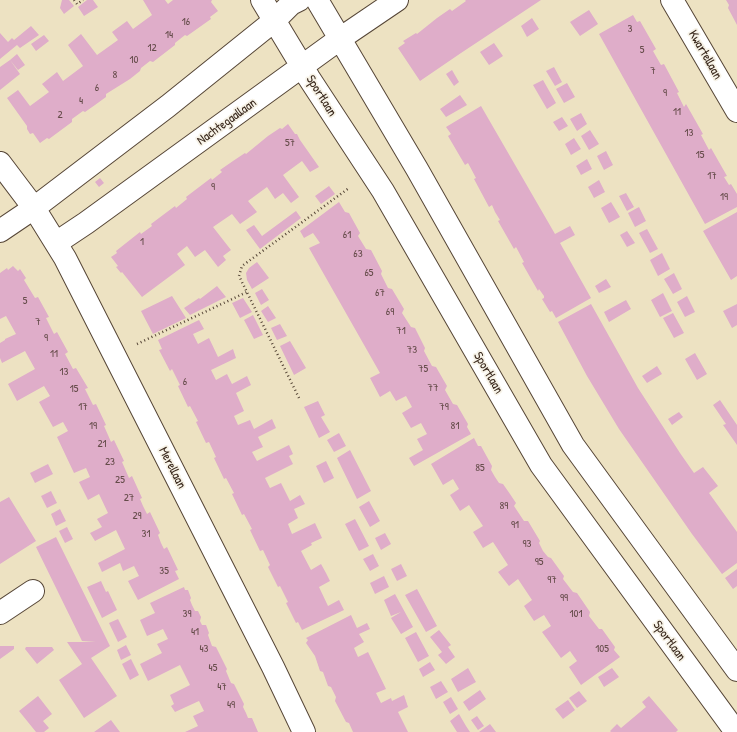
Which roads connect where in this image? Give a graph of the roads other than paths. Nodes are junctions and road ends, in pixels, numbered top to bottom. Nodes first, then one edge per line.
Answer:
1 (262, 0) edge
2 (299, 0) edge
3 (317, 0) edge
4 (397, 0) edge
5 (672, 0) edge
6 (275, 20) junction
7 (341, 38) junction
8 (303, 67) junction
9 (737, 111) edge
10 (0, 162) edge
11 (34, 208) junction
12 (0, 231) edge
13 (56, 243) junction
14 (33, 591) dead end
15 (0, 613) edge
16 (737, 670) edge
17 (304, 732) edge
18 (736, 732) edge

1 - 6 street, Sportlaan
2 - 6 street
3 - 7 street
4 - 7 street, Nachtegaallaan
5 - 9 street, Kwartellaan
6 - 8 street, Sportlaan
6 - 11 street
7 - 8 street, Nachtegaallaan
7 - 16 street
8 - 13 street, Nachtegaallaan
8 - 18 street, Sportlaan
10 - 11 street, Merellaan
11 - 12 street
11 - 13 street, Merellaan
13 - 17 street, Merellaan
14 - 15 street

